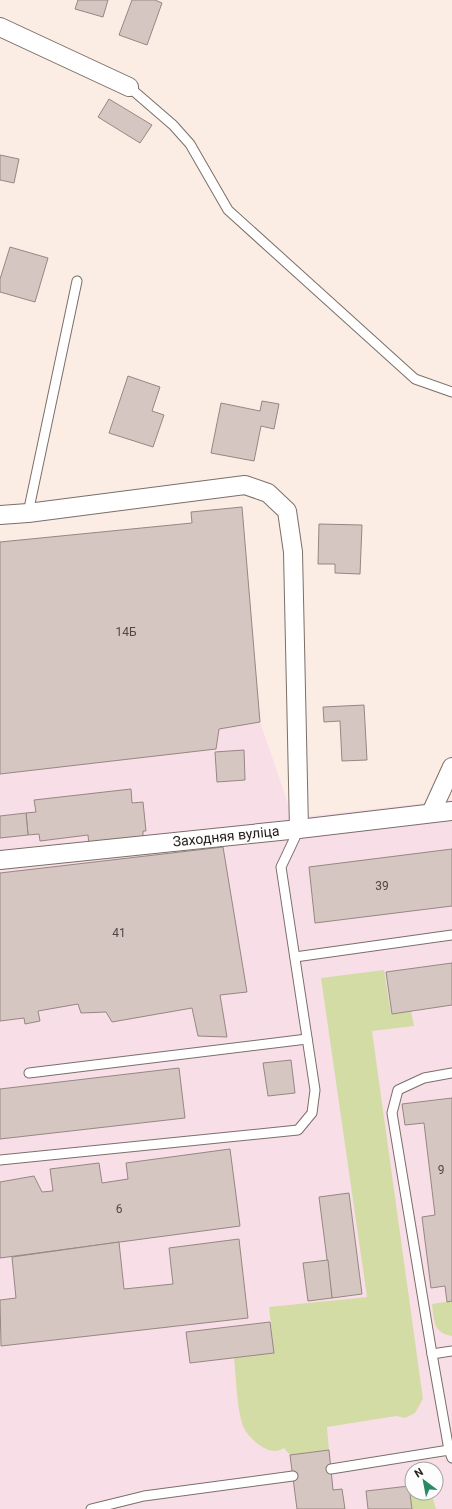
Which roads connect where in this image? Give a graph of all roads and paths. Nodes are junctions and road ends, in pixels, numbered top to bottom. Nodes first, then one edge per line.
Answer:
1 (0, 27) edge
2 (129, 87) joint
3 (77, 281) dead end
4 (452, 392) edge
5 (28, 514) junction
6 (0, 515) edge
7 (452, 767) edge
8 (452, 811) edge
9 (431, 813) junction
10 (299, 829) junction
11 (0, 860) edge
12 (452, 935) edge
13 (295, 957) junction
14 (307, 1038) junction
15 (29, 1073) dead end
16 (452, 1073) edge
17 (0, 1160) edge
18 (452, 1351) edge
19 (432, 1354) junction
20 (451, 1454) edge
21 (331, 1469) dead end
22 (293, 1476) dead end
23 (91, 1509) edge

1 - 2 street
2 - 4 lane
3 - 5 lane
5 - 6 street
5 - 10 street
7 - 9 street
8 - 9 street, Заходняя вуліца
9 - 10 street, Заходняя вуліца
10 - 11 street, Заходняя вуліца
10 - 13 lane
12 - 13 lane
13 - 14 lane
14 - 15 lane
14 - 17 lane
16 - 19 lane
18 - 19 lane
19 - 20 lane
20 - 21 lane
22 - 23 lane

